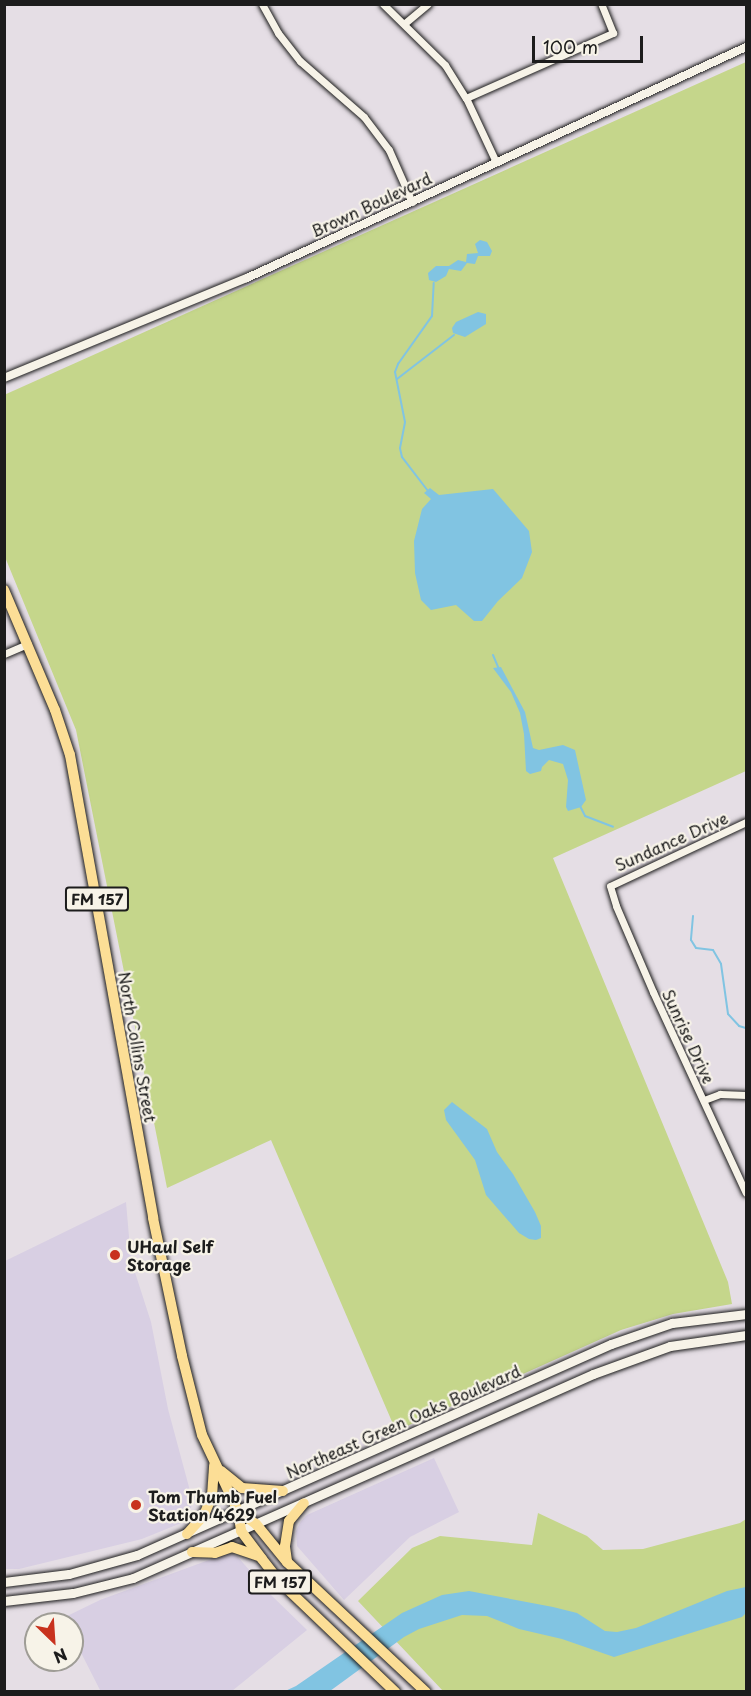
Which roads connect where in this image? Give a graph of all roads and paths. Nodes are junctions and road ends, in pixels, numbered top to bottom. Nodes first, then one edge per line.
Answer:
1 (262, 4) edge
2 (383, 4) edge
3 (428, 4) edge
4 (601, 4) edge
5 (405, 23) junction
6 (747, 47) edge
7 (466, 98) junction
8 (496, 162) junction
9 (412, 202) junction
10 (4, 378) edge
11 (4, 590) edge
12 (28, 644) junction
13 (4, 654) edge
14 (747, 822) edge
15 (610, 888) joint
16 (747, 1095) edge
17 (704, 1100) junction
18 (747, 1193) edge
19 (747, 1314) edge
20 (747, 1335) edge
21 (395, 1440) junction
22 (404, 1459) junction
23 (214, 1465) junction
24 (283, 1491) junction
25 (304, 1503) junction
26 (238, 1511) junction
27 (256, 1524) junction
28 (242, 1531) junction
29 (187, 1534) junction
30 (192, 1552) junction
31 (262, 1559) junction
32 (287, 1562) junction
33 (56, 1576) junction
34 (4, 1582) edge
35 (58, 1596) junction
36 (4, 1601) edge
37 (395, 1692) edge
38 (426, 1692) edge

1 - 9 street
2 - 5 street
3 - 5 street
4 - 7 street
5 - 7 street
6 - 8 street, Brown Boulevard
7 - 8 street
8 - 9 street, Brown Boulevard
9 - 10 street, Brown Boulevard
11 - 12 main road, North Collins Street / FM 157
12 - 13 street
12 - 23 main road, North Collins Street / FM 157
14 - 15 street, Sundance Drive
15 - 17 street, Sunrise Drive
16 - 17 street
17 - 18 street, Sunrise Drive
19 - 21 main road, Northeast Green Oaks Boulevard
20 - 22 main road, Northeast Green Oaks Boulevard
21 - 22 main road
21 - 24 main road, Northeast Green Oaks Boulevard
22 - 25 main road, Northeast Green Oaks Boulevard
23 - 24 main road
23 - 26 main road, North Collins Street / FM 157
23 - 29 main road
24 - 26 main road, Northeast Green Oaks Boulevard
25 - 27 main road, Northeast Green Oaks Boulevard
25 - 32 main road
26 - 27 main road, North Collins Street / FM 157
26 - 28 main road, North Collins Street / FM 157
26 - 29 main road, Northeast Green Oaks Boulevard
27 - 28 main road, Northeast Green Oaks Boulevard
27 - 32 main road, North Collins Street / FM 157
28 - 30 main road, Northeast Green Oaks Boulevard
28 - 31 main road, North Collins Street / FM 157
29 - 33 main road, Northeast Green Oaks Boulevard
30 - 31 main road
30 - 35 main road, Northeast Green Oaks Boulevard
31 - 37 main road, North Collins Street / FM 157
32 - 38 main road, North Collins Street / FM 157
33 - 34 main road, Northeast Green Oaks Boulevard
33 - 35 main road
35 - 36 main road, Northeast Green Oaks Boulevard

